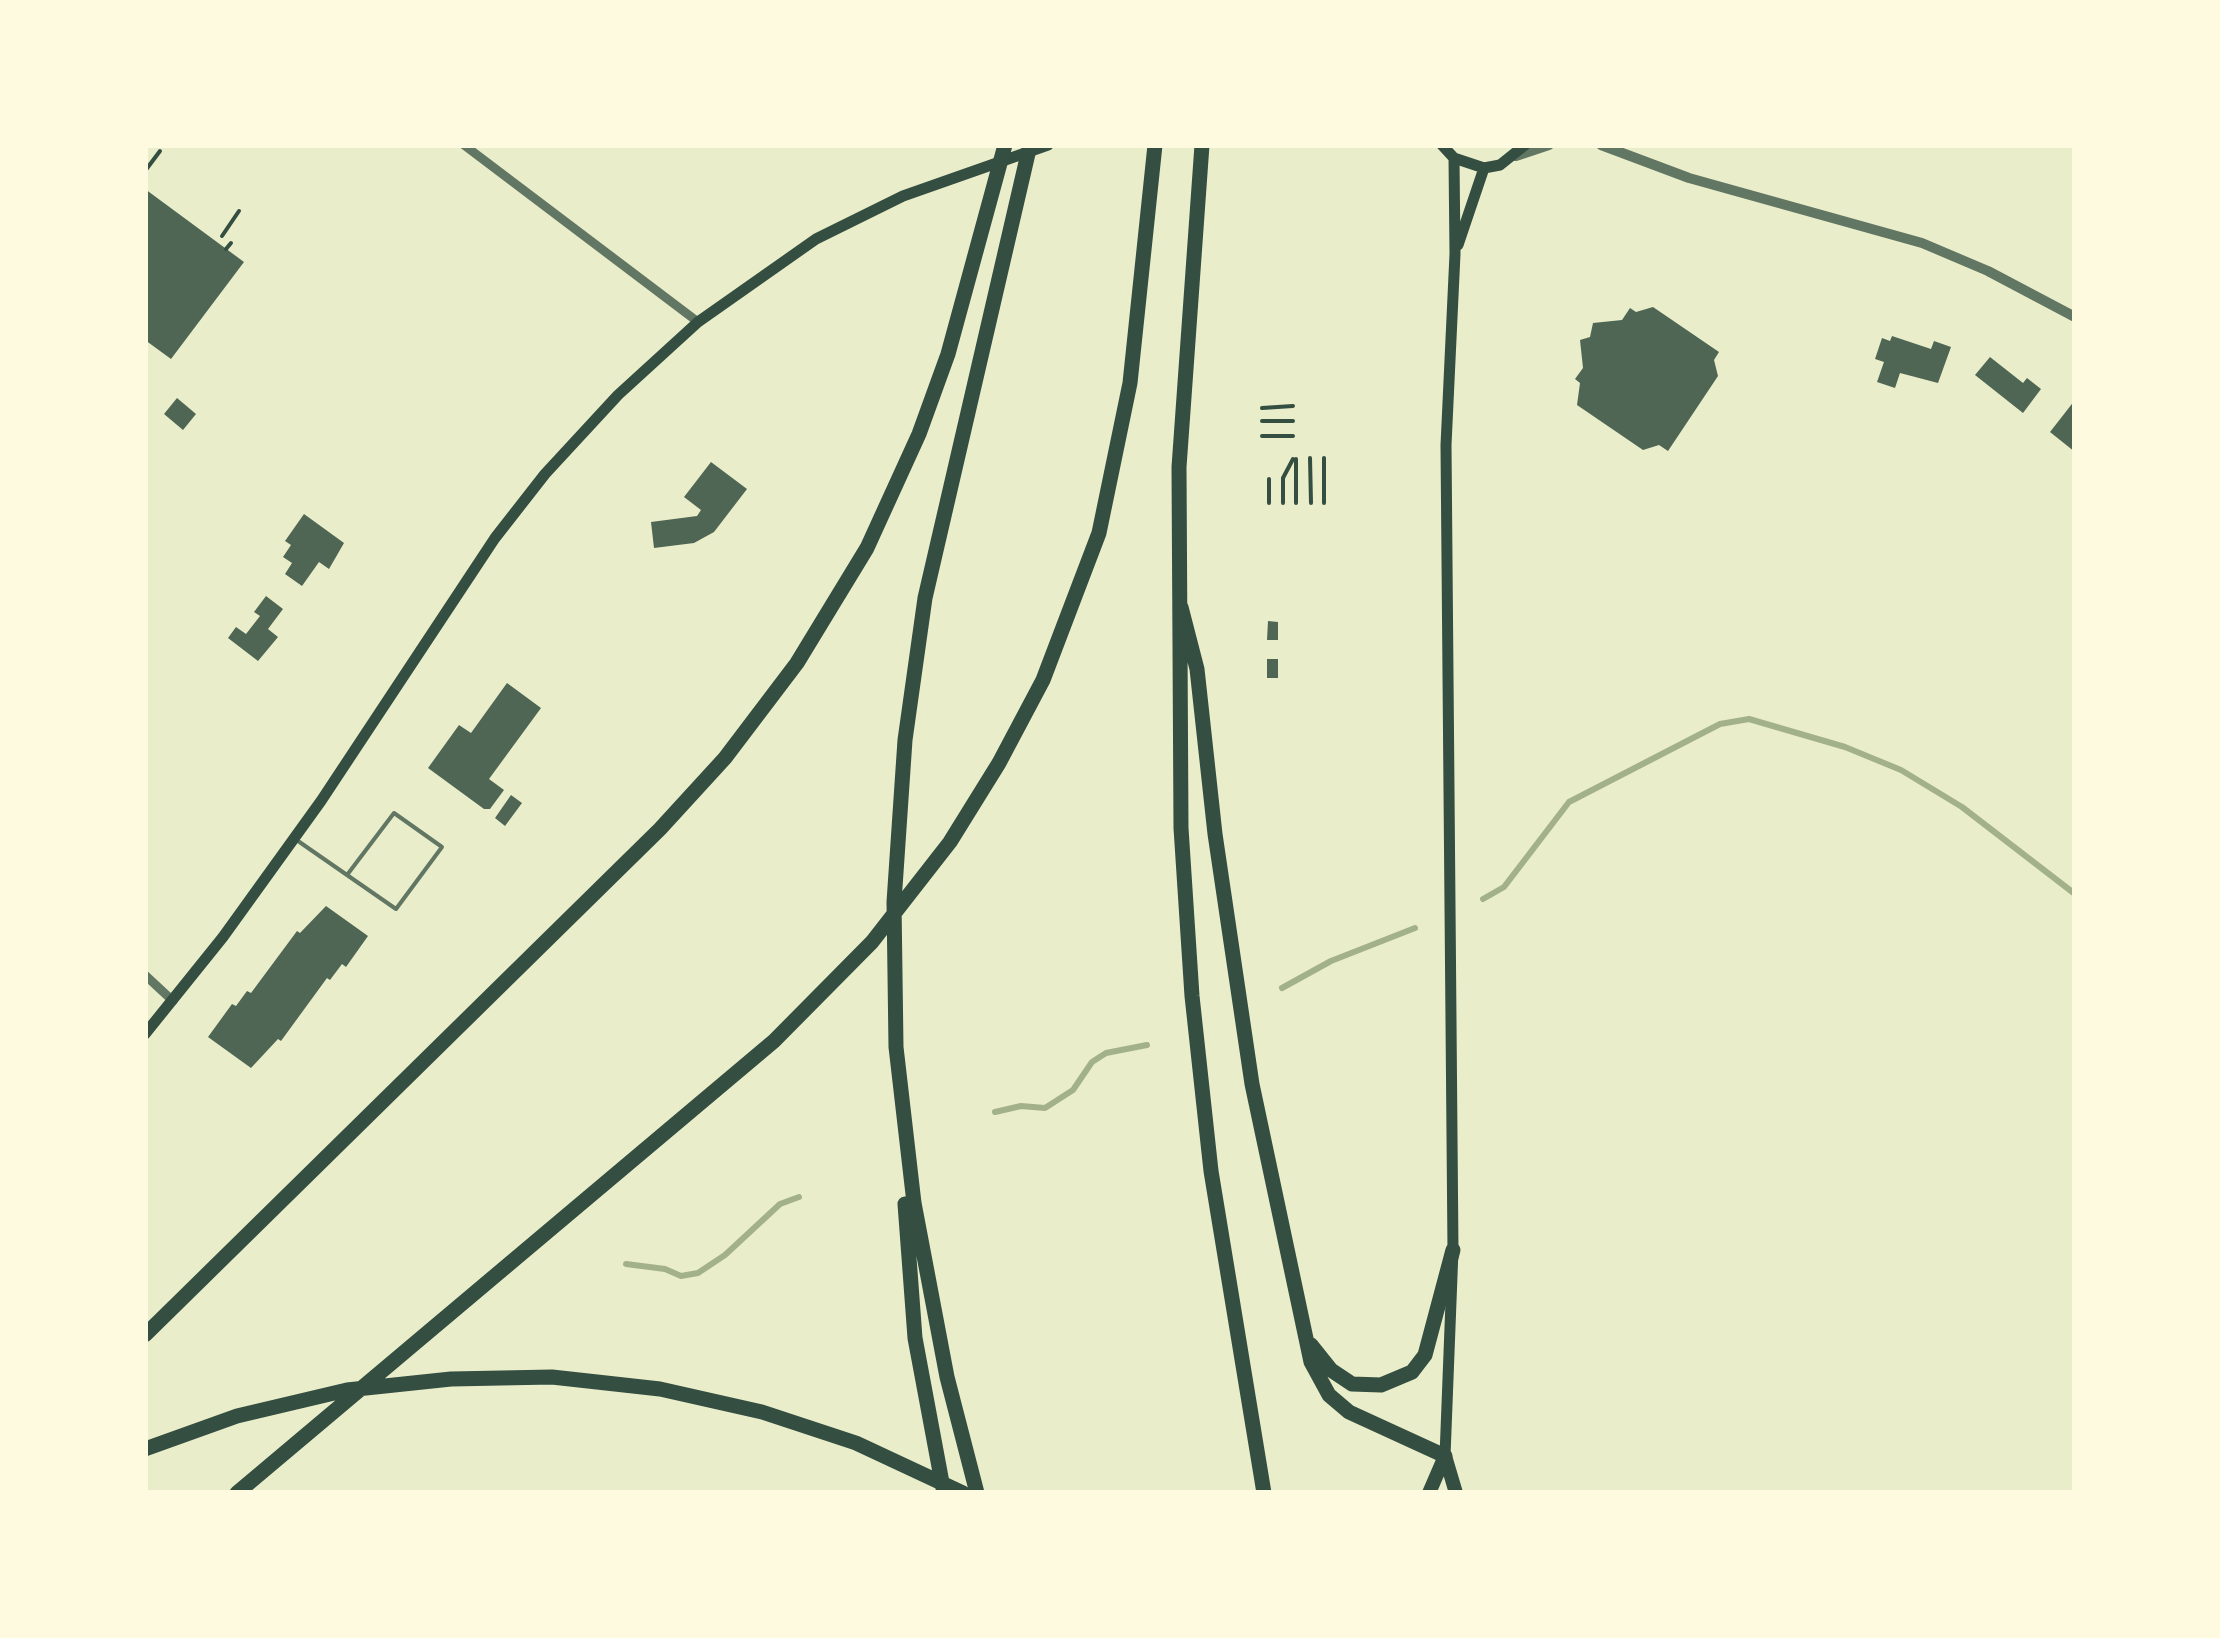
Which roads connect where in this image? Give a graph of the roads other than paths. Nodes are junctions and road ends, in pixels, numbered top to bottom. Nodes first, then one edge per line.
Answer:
1 (464, 145) edge
2 (1004, 145) edge
3 (1030, 145) edge
4 (1048, 145) edge
5 (1156, 145) edge
6 (1202, 145) edge
7 (1442, 145) edge
8 (1525, 145) edge
9 (1549, 145) edge
10 (1601, 145) edge
11 (1515, 156) junction
12 (1454, 158) junction
13 (1484, 168) junction
14 (1455, 254) junction
15 (2075, 317) edge
16 (698, 322) junction
17 (1176, 594) junction
18 (294, 838) junction
19 (348, 875) junction
20 (145, 974) edge
21 (172, 1001) junction
22 (145, 1034) edge
23 (906, 1145) junction
24 (1453, 1250) junction
25 (1302, 1329) junction
26 (145, 1335) edge
27 (145, 1449) edge
28 (1445, 1456) junction
29 (236, 1493) edge
30 (944, 1493) edge
31 (962, 1493) edge
32 (977, 1493) edge
33 (1264, 1493) edge
34 (1429, 1493) edge
35 (1456, 1493) edge

1 - 16 street
2 - 26 highway
3 - 23 highway
4 - 16 main road
5 - 29 highway
6 - 17 highway
7 - 12 main road
8 - 11 main road
9 - 11 street
10 - 15 street
11 - 13 main road
12 - 13 main road
12 - 14 main road
13 - 14 main road
14 - 24 main road
16 - 18 main road
17 - 25 highway
17 - 33 highway
18 - 19 lane
18 - 21 main road
19 - 19 lane
20 - 21 street
21 - 22 main road
23 - 30 highway
23 - 32 highway
24 - 25 highway
24 - 28 main road
25 - 28 highway
27 - 31 highway
28 - 34 highway
28 - 35 highway

